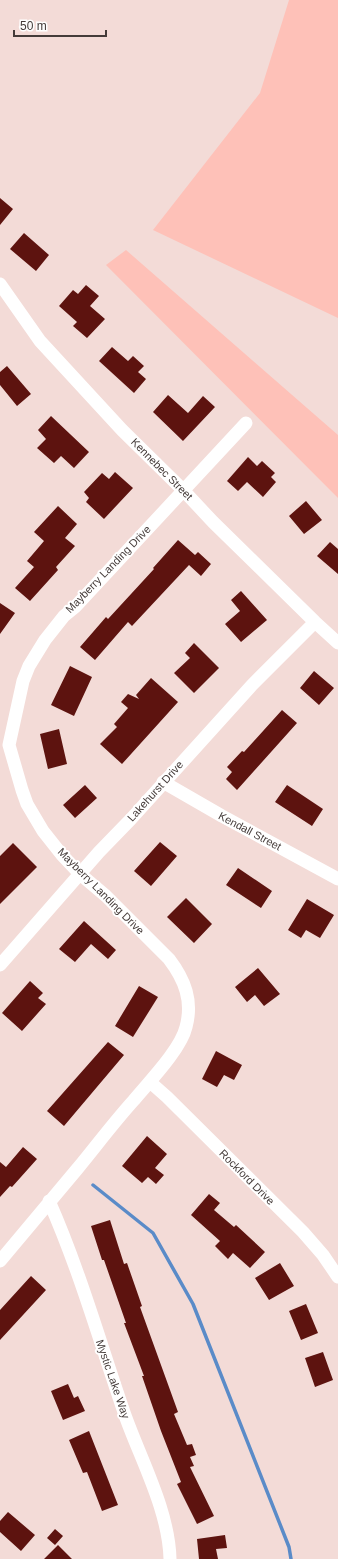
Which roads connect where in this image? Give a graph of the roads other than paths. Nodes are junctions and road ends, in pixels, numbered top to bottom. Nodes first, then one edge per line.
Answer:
1 (0, 284) edge
2 (246, 423) dead end
3 (184, 491) junction
4 (315, 622) junction
5 (338, 643) edge
6 (5, 746) edge
7 (163, 782) junction
8 (80, 874) junction
9 (338, 879) edge
10 (0, 965) edge
11 (150, 1082) junction
12 (49, 1201) junction
13 (0, 1261) edge
14 (338, 1277) edge
15 (170, 1559) edge

1 - 3 street, Kennebec Street
2 - 3 street, Mayberry Landing Drive
3 - 4 street, Kennebec Street
3 - 6 street, Mayberry Landing Drive
4 - 5 street, Kennebec Street
4 - 7 street, Lakehurst Drive
6 - 8 street, Mayberry Landing Drive
7 - 8 street, Lakehurst Drive
7 - 9 street, Kendall Street
8 - 10 street, Lakehurst Drive
8 - 11 street, Mayberry Landing Drive
11 - 12 street, Mayberry Landing Drive
11 - 14 street, Rockford Drive
12 - 13 street, Mayberry Landing Drive
12 - 15 street, Mystic Lake Way

